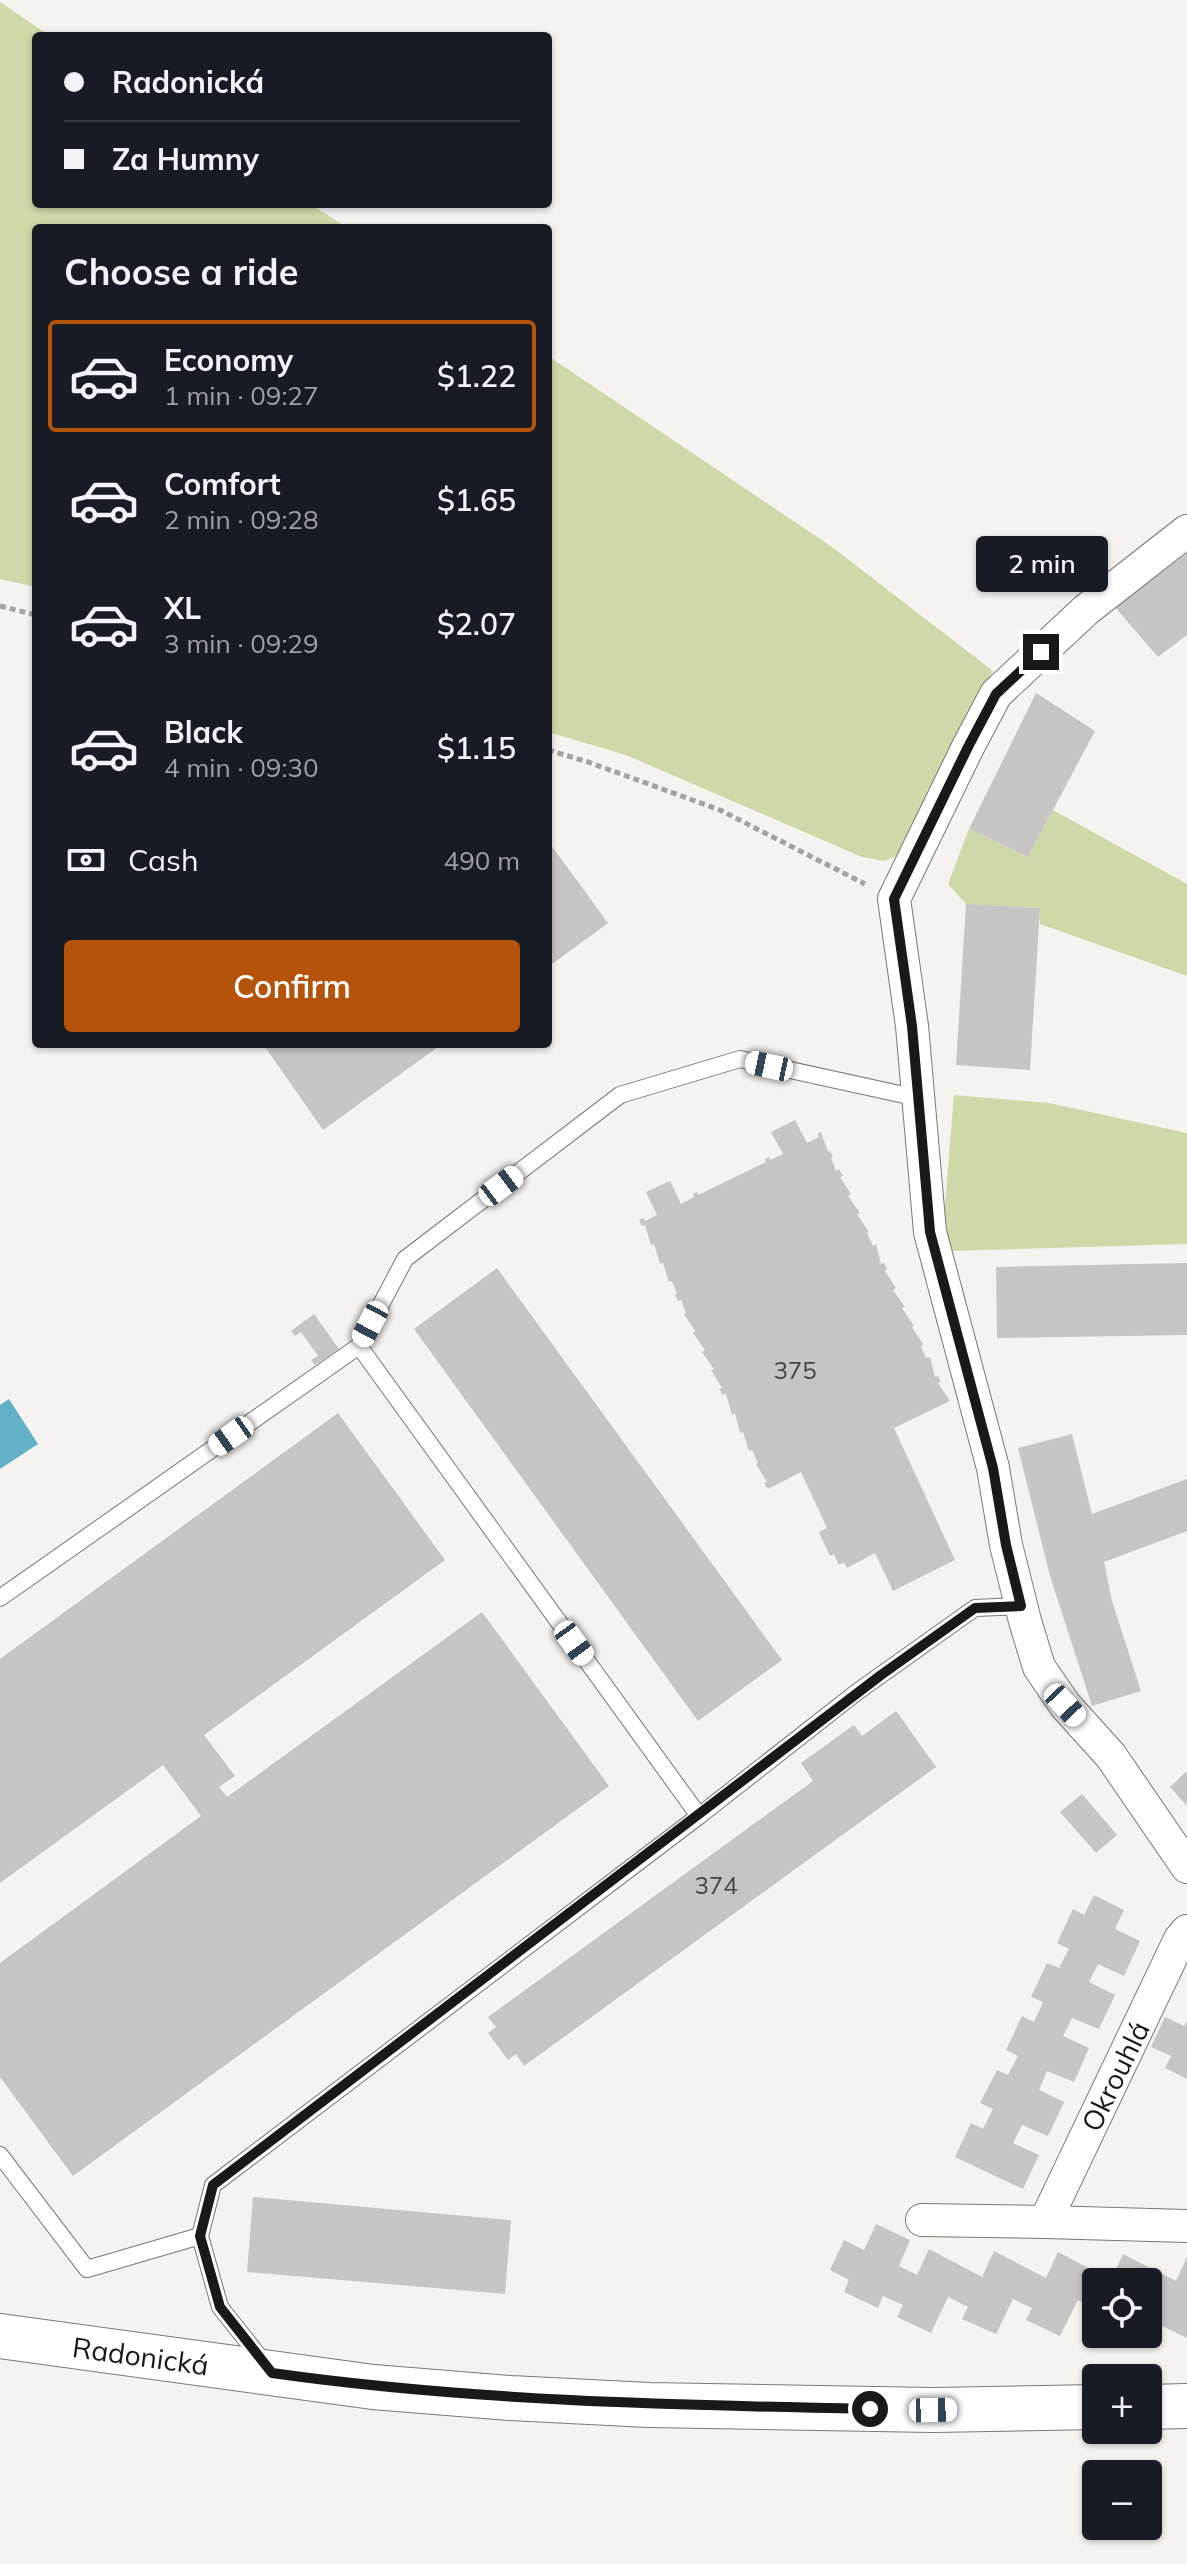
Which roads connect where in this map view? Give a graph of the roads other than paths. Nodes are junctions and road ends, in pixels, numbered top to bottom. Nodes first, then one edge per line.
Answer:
1 (1187, 531) edge
2 (918, 1098) junction
3 (359, 1346) junction
4 (0, 1598) edge
5 (1021, 1606) junction
6 (699, 1816) junction
7 (1187, 1867) edge
8 (1187, 1931) edge
9 (0, 2155) edge
10 (922, 2220) dead end
11 (1045, 2222) junction
12 (1187, 2226) edge
13 (200, 2236) junction
14 (0, 2336) edge
15 (272, 2373) junction
16 (1187, 2406) edge
17 (1082, 2407) edge
18 (1162, 2407) edge

1 - 2 street
2 - 3 lane
2 - 5 street
3 - 4 lane
3 - 6 lane
5 - 6 lane
5 - 7 street
6 - 13 lane
8 - 11 street, Okrouhlá
9 - 13 lane
10 - 11 street
11 - 12 street
13 - 15 lane
14 - 15 street, Radonická
15 - 17 street, Radonická
16 - 18 street

